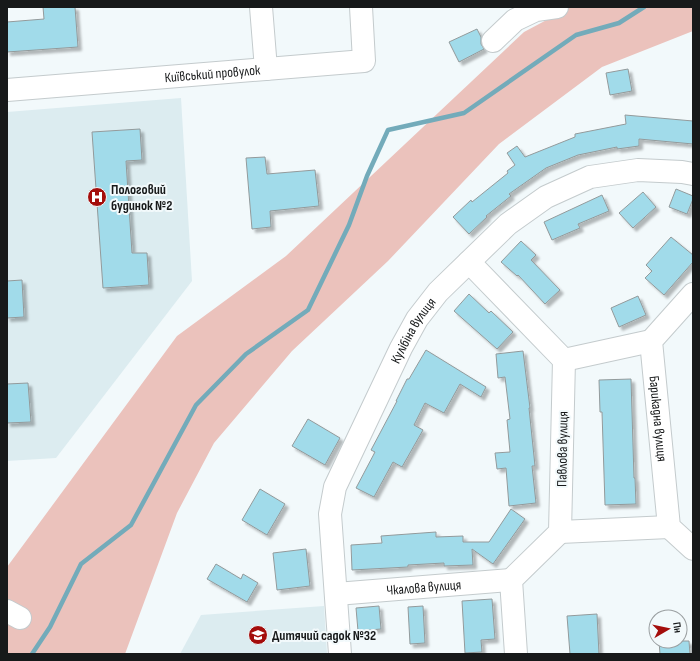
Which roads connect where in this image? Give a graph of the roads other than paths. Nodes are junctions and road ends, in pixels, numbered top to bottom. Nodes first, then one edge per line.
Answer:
1 (261, 7) edge
2 (361, 7) edge
3 (557, 7) edge
4 (493, 41) dead end
5 (266, 69) junction
6 (7, 90) edge
7 (693, 174) edge
8 (468, 262) junction
9 (693, 294) edge
10 (651, 340) junction
11 (564, 360) junction
12 (669, 527) junction
13 (560, 532) junction
14 (693, 548) edge
15 (511, 580) junction
16 (336, 594) junction
17 (340, 654) edge
18 (516, 654) edge

1 - 5 street
2 - 5 street, Київський провулок
3 - 4 street
5 - 6 street, Київський провулок
7 - 8 street, Кулібіна вулиця
8 - 11 street
8 - 16 street, Кулібіна вулиця
9 - 10 street
10 - 11 street
10 - 12 street, Барикадна вулиця
11 - 13 street, Павлова вулиця
12 - 13 street
12 - 14 street
13 - 15 street
15 - 16 street, Чкалова вулиця
15 - 18 street
16 - 17 street, Кулібіна вулиця

